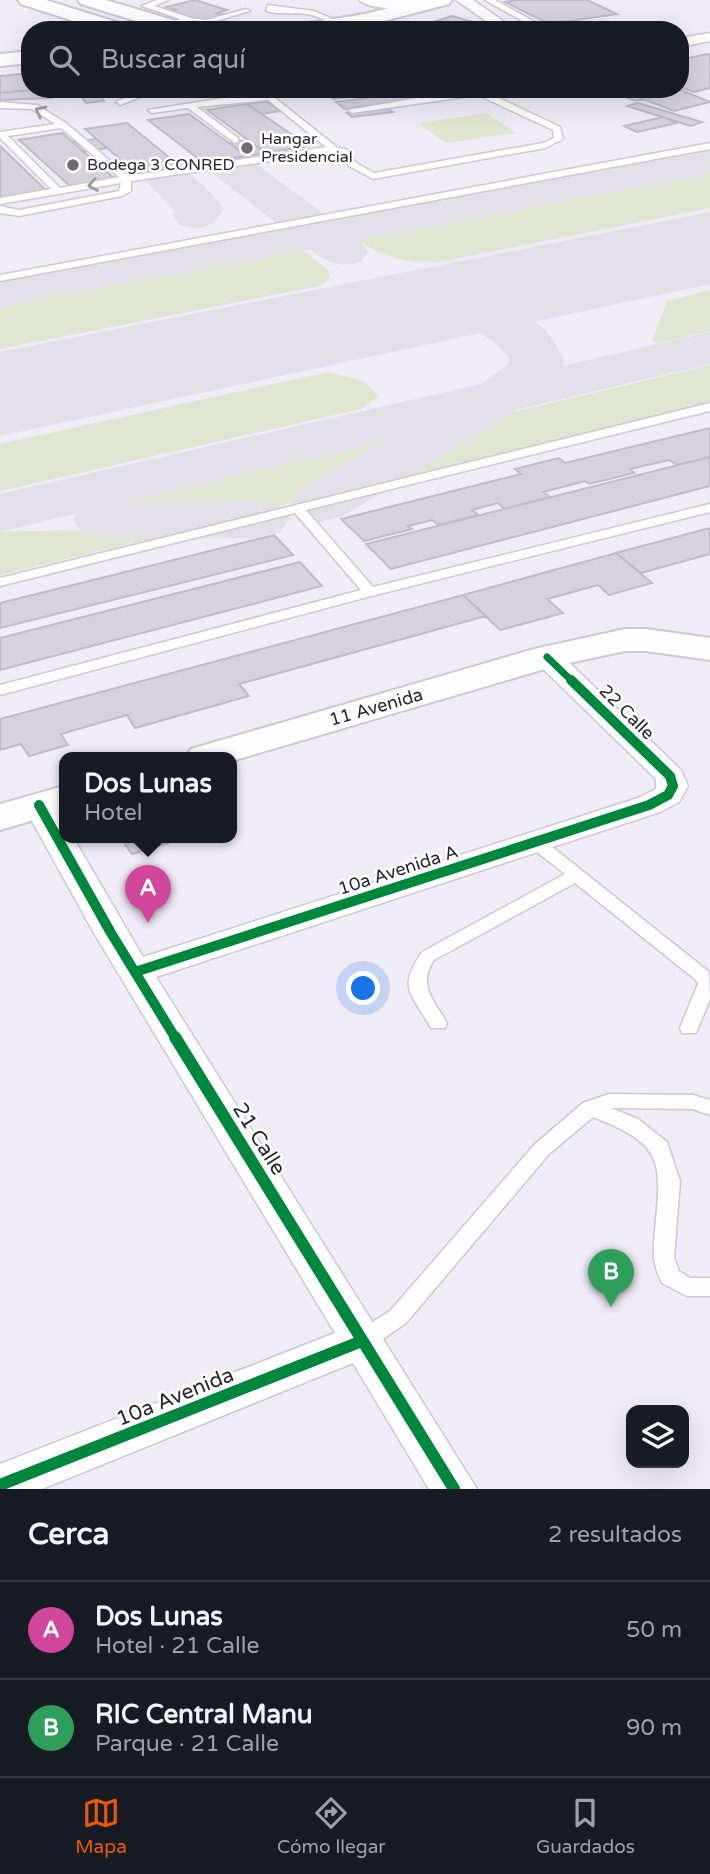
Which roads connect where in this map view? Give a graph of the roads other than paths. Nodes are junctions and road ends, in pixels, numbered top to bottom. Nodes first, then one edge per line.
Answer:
1 (27, 0) edge
2 (87, 0) edge
3 (164, 0) edge
4 (443, 0) edge
5 (463, 0) edge
6 (489, 0) edge
7 (372, 1) edge
8 (413, 2) edge
9 (287, 9) dead end
10 (246, 11) dead end
11 (365, 20) junction
12 (93, 21) edge
13 (167, 21) edge
14 (174, 21) edge
15 (210, 21) edge
16 (334, 21) edge
17 (359, 21) edge
18 (495, 21) edge
19 (529, 21) edge
20 (710, 37) edge
21 (689, 41) edge
22 (21, 58) edge
23 (0, 60) edge
24 (130, 98) edge
25 (242, 98) edge
26 (271, 98) edge
27 (426, 98) edge
28 (491, 98) edge
29 (120, 102) dead end
30 (0, 105) edge
31 (190, 105) junction
32 (152, 110) dead end
33 (352, 110) dead end
34 (63, 125) junction
35 (1, 135) edge
36 (235, 140) dead end
37 (710, 146) edge
38 (335, 150) junction
39 (126, 179) junction
40 (58, 191) junction
41 (0, 201) edge
42 (0, 209) edge
43 (0, 278) edge
44 (710, 407) edge
45 (710, 508) edge
46 (298, 509) junction
47 (0, 582) edge
48 (370, 592) junction
49 (710, 649) edge
50 (547, 657) junction
51 (0, 690) edge
52 (222, 752) edge
53 (668, 795) joint
54 (52, 802) edge
55 (0, 817) edge
56 (535, 842) junction
57 (577, 876) junction
58 (135, 972) junction
59 (438, 1023) dead end
60 (689, 1028) dead end
61 (590, 1108) junction
62 (710, 1108) edge
63 (710, 1287) edge
64 (362, 1341) junction
65 (0, 1485) edge
66 (454, 1489) edge

1 - 12 main road
2 - 13 main road
3 - 14 lane
4 - 11 main road
5 - 18 street
6 - 19 lane
7 - 8 street
7 - 11 street
9 - 16 lane
10 - 15 lane
11 - 17 main road
20 - 21 street
22 - 23 main road
24 - 29 lane
25 - 31 lane
26 - 38 lane
27 - 33 lane
28 - 38 lane
34 -> 30 lane
31 - 32 lane
31 - 36 lane
34 - 35 lane
34 - 39 lane
35 - 40 lane
37 - 43 lane
38 - 39 lane
39 -> 40 lane
39 - 42 lane
40 - 41 lane
44 - 46 lane
45 - 48 lane
46 - 47 lane
46 - 48 lane
48 - 51 lane
49 - 50 main road
50 - 52 main road, 11 Avenida
50 - 53 street, 22 Calle
53 - 56 street, 10a Avenida A
54 - 55 main road
54 - 58 street, 21 Calle
56 - 57 lane
56 - 58 street, 10a Avenida A
57 - 59 lane
57 - 60 lane
58 - 64 street, 21 Calle
61 - 62 lane
61 - 63 lane
61 - 64 lane
64 - 65 street, 10a Avenida
64 - 66 street, 21 Calle

